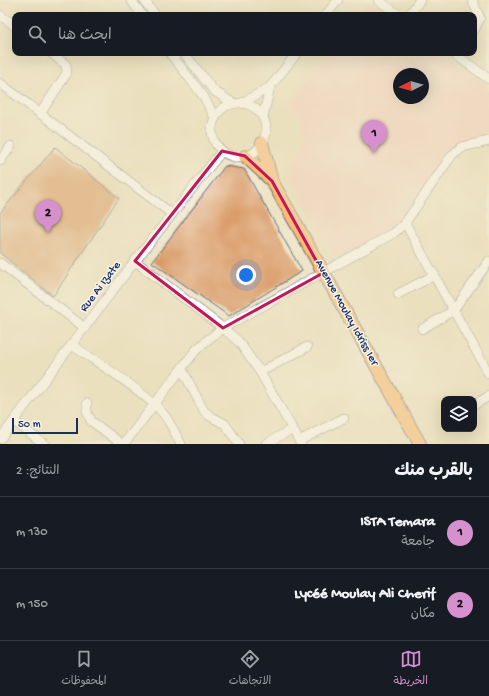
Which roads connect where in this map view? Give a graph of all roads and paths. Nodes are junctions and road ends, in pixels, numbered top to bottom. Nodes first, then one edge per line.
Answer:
1 (131, 0) edge
2 (144, 0) edge
3 (338, 0) edge
4 (378, 0) edge
5 (420, 0) edge
6 (472, 0) edge
7 (140, 12) edge
8 (153, 12) edge
9 (328, 12) edge
10 (395, 12) edge
11 (411, 12) edge
12 (0, 15) edge
13 (12, 24) edge
14 (477, 24) edge
15 (55, 56) edge
16 (172, 56) edge
17 (186, 56) edge
18 (295, 56) edge
19 (460, 56) edge
20 (488, 74) edge
21 (0, 83) edge
22 (270, 87) junction
23 (238, 103) junction
24 (40, 114) junction
25 (215, 118) junction
26 (263, 118) junction
27 (489, 141) edge
28 (262, 143) junction
29 (11, 146) dead end
30 (222, 151) junction
31 (245, 156) junction
32 (0, 160) edge
33 (272, 181) junction
34 (172, 214) junction
35 (405, 223) junction
36 (489, 261) edge
37 (135, 262) junction
38 (0, 263) edge
39 (324, 273) junction
40 (435, 274) junction
41 (398, 294) dead end
42 (454, 310) junction
43 (85, 328) junction
44 (223, 328) junction
45 (422, 329) dead end
46 (72, 345) junction
47 (307, 347) dead end
48 (182, 370) junction
49 (260, 372) junction
50 (489, 374) edge
51 (489, 396) edge
52 (87, 403) dead end
53 (477, 403) edge
54 (155, 405) junction
55 (344, 418) dead end
56 (14, 421) junction
57 (292, 429) junction
58 (0, 439) edge
59 (300, 442) edge
60 (44, 444) edge
61 (123, 444) edge
62 (181, 444) edge
63 (239, 444) edge
64 (266, 444) edge
65 (420, 444) edge

1 - 7 street
2 - 8 street
3 - 9 street
4 - 10 street
5 - 11 street
6 - 14 street
12 - 13 street
15 - 24 street
16 - 25 street
17 - 23 street
18 - 22 street
19 - 20 street
21 - 24 street
22 - 23 street
22 - 26 street
23 - 25 street
23 - 26 street
24 - 34 street
25 - 30 street
26 - 28 street
27 - 35 street
28 - 31 street
28 - 33 main road
29 - 32 street
30 - 31 street
30 - 34 street, Rue Ai Izate
31 - 33 main road
33 - 39 main road, Avenue Moulay Idriss Ier
34 - 37 street, Rue Ai Izate
35 - 39 street
35 - 40 street
36 - 42 street
37 - 43 street, Rue Ai Izate
37 - 44 street
38 - 43 street
39 - 44 street
39 - 65 main road, Avenue Moulay Idriss Ier
40 - 41 street
40 - 42 street
42 - 45 street
42 - 50 street
43 - 46 street, Rue Ai Izate
44 - 48 street
44 - 49 street
46 - 54 street
46 - 56 street, Rue Ai Izate
47 - 49 street
48 - 54 street
48 - 63 street
49 - 57 street
51 - 53 street
52 - 61 street
54 - 61 street
54 - 62 street
55 - 59 street
56 - 58 street, Rue Ai Izate
56 - 60 street
57 - 59 street
57 - 64 street

